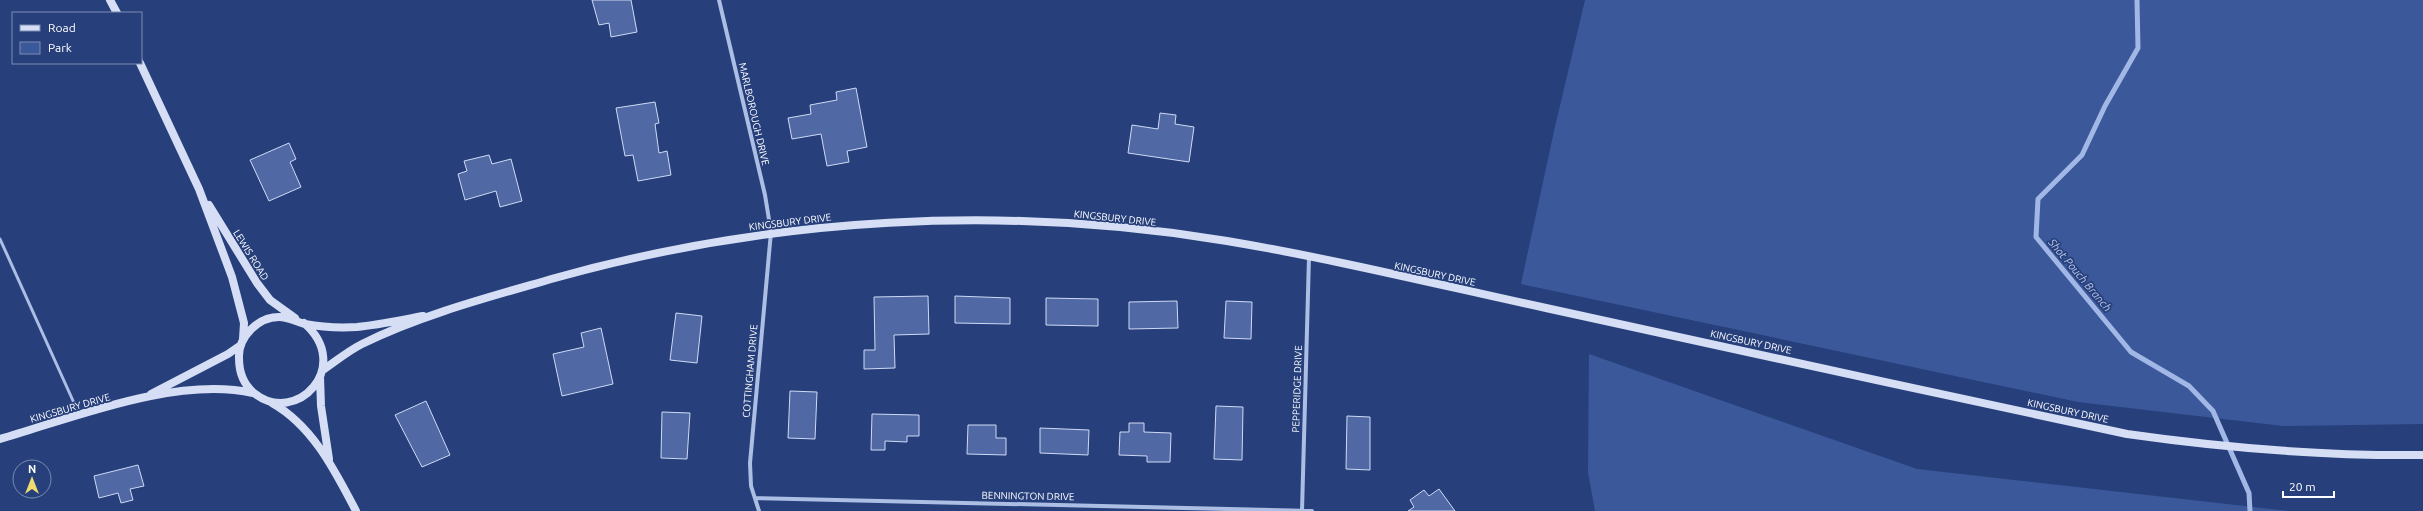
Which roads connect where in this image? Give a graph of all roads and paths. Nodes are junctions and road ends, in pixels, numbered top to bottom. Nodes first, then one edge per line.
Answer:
1 (110, 0) edge
2 (719, 0) edge
3 (116, 12) edge
4 (140, 64) edge
5 (199, 188) junction
6 (771, 232) junction
7 (0, 239) edge
8 (4, 247) junction
9 (0, 252) edge
10 (1309, 258) junction
11 (441, 313) junction
12 (301, 322) junction
13 (242, 342) junction
14 (322, 373) junction
15 (253, 393) junction
16 (145, 397) junction
17 (266, 400) junction
18 (80, 416) junction
19 (0, 438) edge
20 (2423, 455) edge
21 (329, 460) junction
22 (754, 498) junction
23 (356, 511) edge
24 (759, 511) edge
25 (1302, 511) edge
26 (1312, 511) edge

1 - 3 street
2 - 6 street, MARLBOROUGH DRIVE
4 - 5 street, LEWIS ROAD
5 - 12 street, LEWIS ROAD
5 - 13 street, LEWIS ROAD
6 - 10 street, KINGSBURY DRIVE
6 - 11 street, KINGSBURY DRIVE
6 - 22 street, COTTINGHAM DRIVE
7 - 8 lane
8 - 9 lane
8 - 18 lane
10 - 20 street, KINGSBURY DRIVE
10 - 25 street, PEPPERIDGE DRIVE
11 - 12 street, KINGSBURY DRIVE
11 - 14 street, KINGSBURY DRIVE
12 - 13 street, KINGSBURY DRIVE
12 - 14 street
13 - 15 street, KINGSBURY DRIVE
13 - 16 street, KINGSBURY DRIVE
14 - 17 street, KINGSBURY DRIVE
14 - 21 street
15 - 16 street, KINGSBURY DRIVE
15 - 17 street, KINGSBURY DRIVE
16 - 18 street, KINGSBURY DRIVE
17 - 21 street
18 - 19 street, KINGSBURY DRIVE
21 - 23 street
22 - 24 street, COTTINGHAM DRIVE
22 - 25 street, BENNINGTON DRIVE
25 - 26 street

